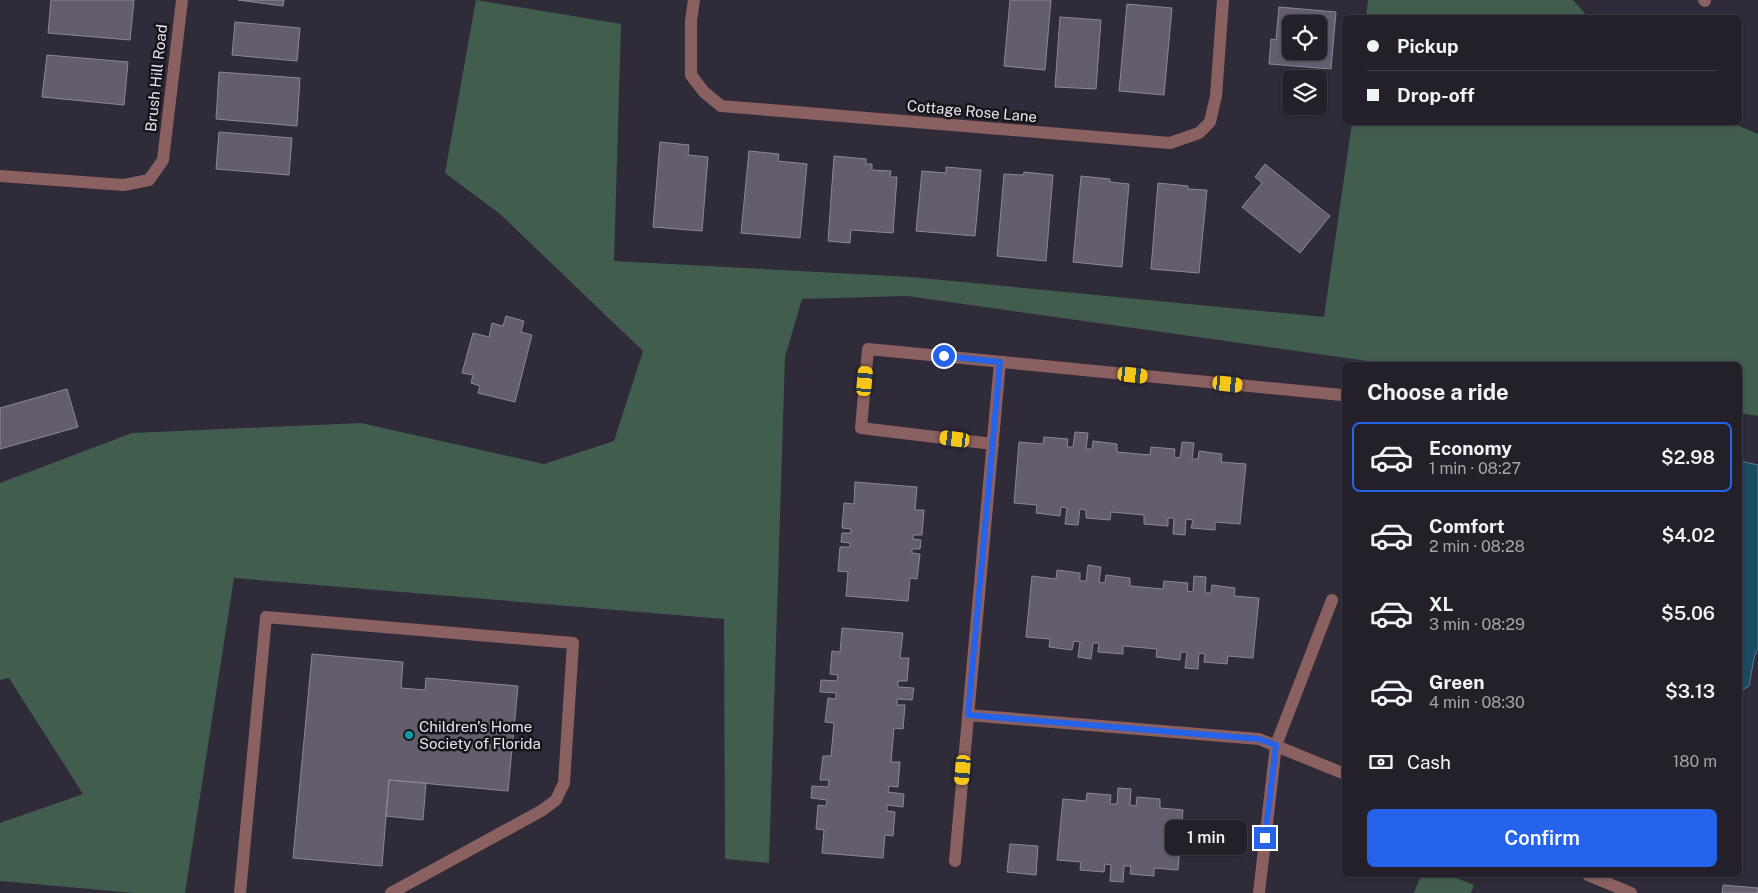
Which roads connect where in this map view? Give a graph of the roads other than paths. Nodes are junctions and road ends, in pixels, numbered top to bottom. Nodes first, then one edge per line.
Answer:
1 (182, 0) edge
2 (694, 0) edge
3 (1223, 0) edge
4 (0, 176) edge
5 (1000, 362) junction
6 (1342, 395) dead end
7 (993, 444) junction
8 (1332, 600) dead end
9 (968, 715) junction
10 (1276, 745) junction
11 (1342, 773) edge
12 (955, 861) dead end
13 (1593, 877) edge
14 (240, 893) edge
15 (391, 893) edge
16 (1259, 893) edge
17 (1631, 893) edge

1 - 4 street, Brush Hill Road
2 - 3 street, Cottage Rose Lane
5 - 6 street
5 - 7 street
5 - 7 street
7 - 9 street
8 - 10 street
9 - 10 street
9 - 12 street
10 - 11 street
10 - 16 street
13 - 17 street
14 - 15 street

